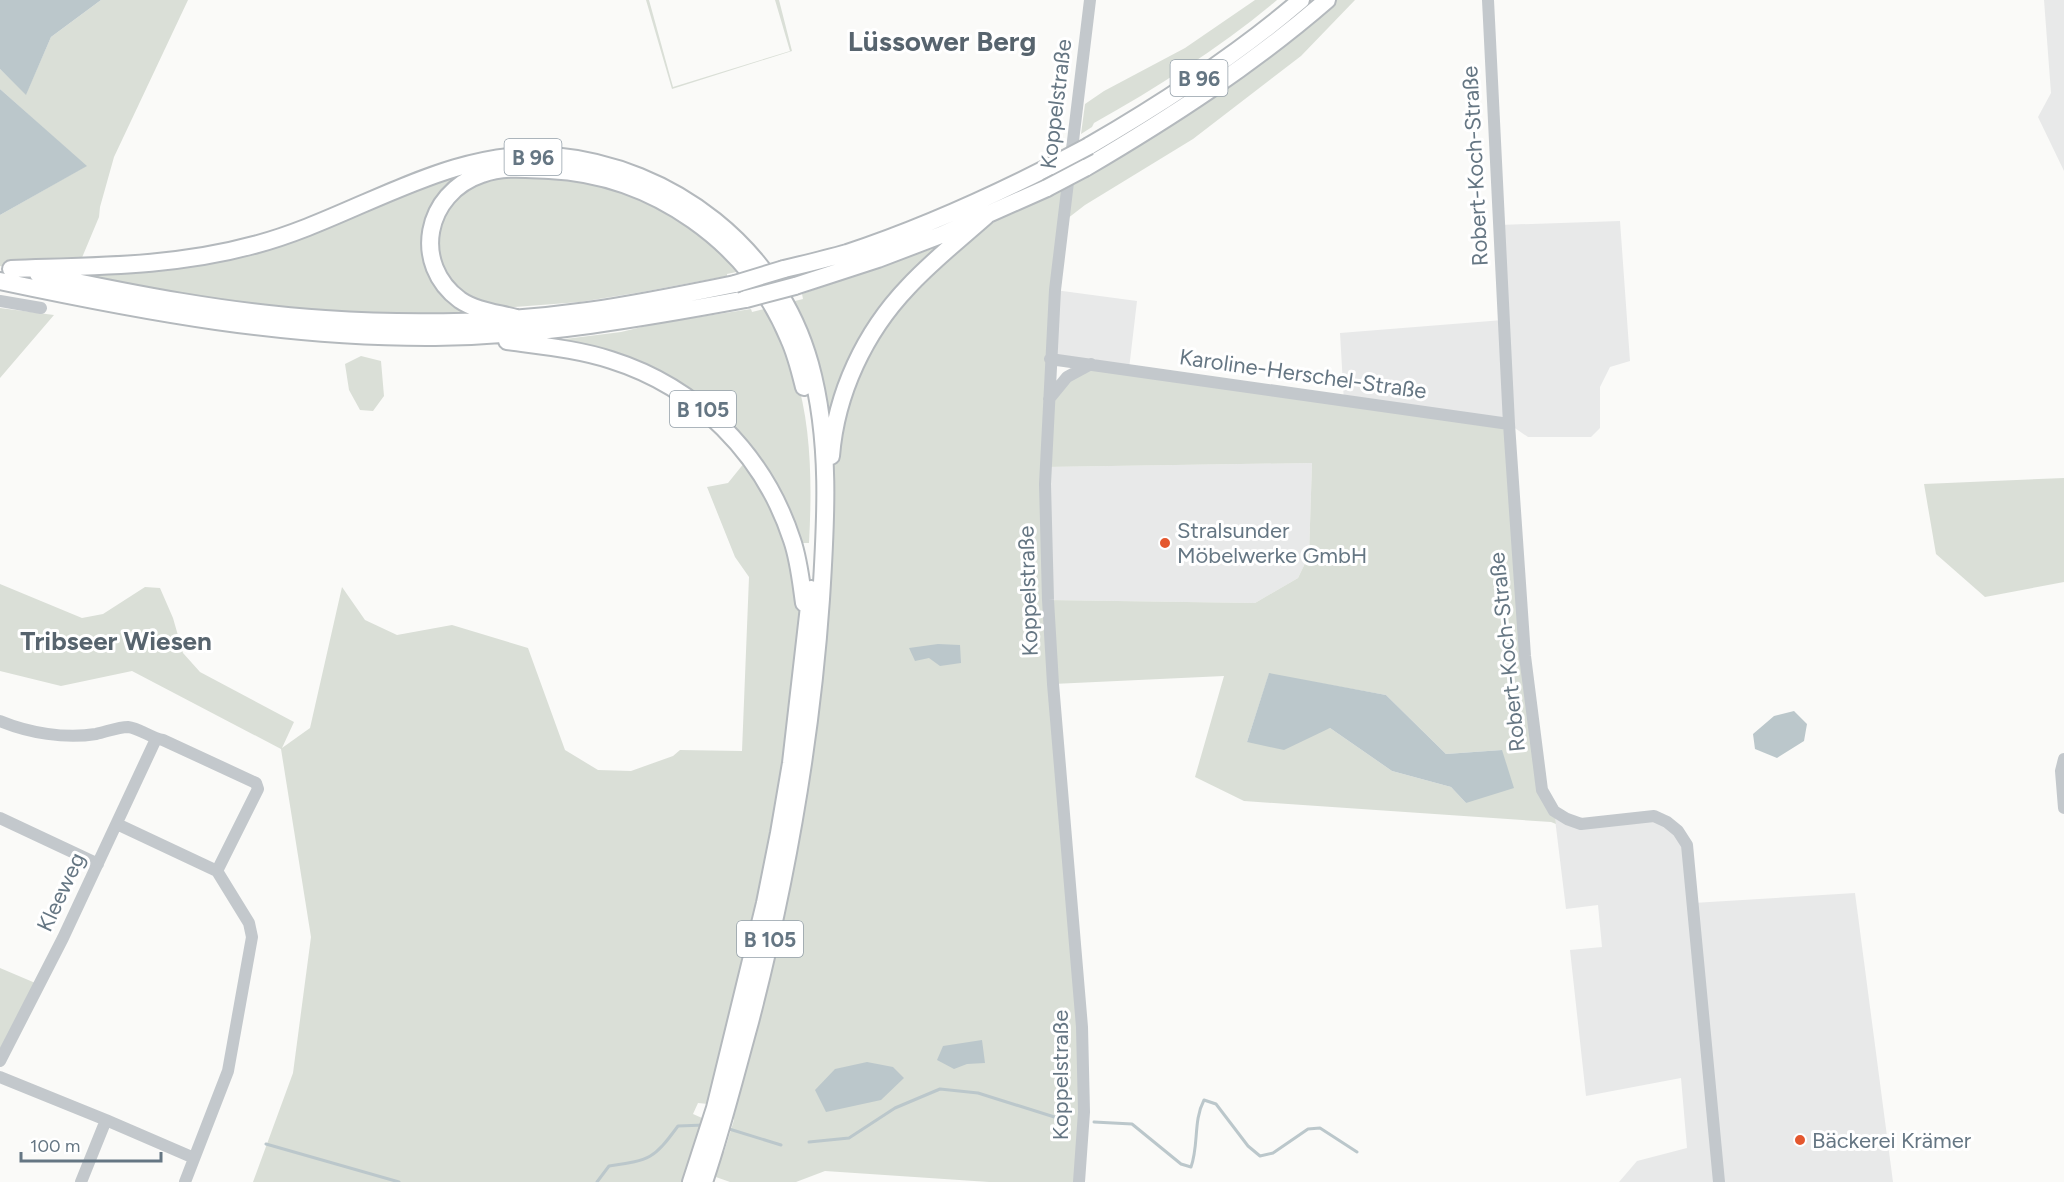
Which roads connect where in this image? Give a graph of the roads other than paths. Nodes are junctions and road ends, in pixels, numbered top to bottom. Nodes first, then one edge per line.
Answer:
1 (1090, 0) edge
2 (1301, 0) edge
3 (1327, 0) edge
4 (1488, 0) edge
5 (987, 216) junction
6 (4, 272) edge
7 (0, 301) edge
8 (41, 308) dead end
9 (516, 318) junction
10 (470, 335) junction
11 (1050, 359) junction
12 (1091, 364) junction
13 (1048, 399) junction
14 (1509, 424) junction
15 (824, 531) junction
16 (807, 625) junction
17 (0, 720) edge
18 (156, 739) junction
19 (2064, 759) edge
20 (2064, 808) edge
21 (0, 818) edge
22 (117, 824) junction
23 (98, 864) junction
24 (217, 871) junction
25 (0, 1061) edge
26 (0, 1077) edge
27 (721, 1109) junction
28 (106, 1120) junction
29 (710, 1145) junction
30 (194, 1158) junction
31 (81, 1182) edge
32 (185, 1182) edge
33 (691, 1182) edge
34 (704, 1182) edge
35 (1079, 1182) edge
36 (1719, 1182) edge

1 - 11 street, Koppelstraße
2 - 9 highway, B 96, bridge
3 - 5 highway, B 96, bridge
4 - 14 street, Robert-Koch-Straße
5 - 10 highway, B 96, bridge
5 - 15 highway, B 96
6 - 9 highway, B 96
6 - 10 highway, B 96
6 - 15 highway, B 96
7 - 8 street
9 - 16 highway, B 96
10 - 16 highway, B 105
11 - 12 street, Karoline-Herschel-Straße
11 - 13 street, Koppelstraße
12 - 13 street
12 - 14 street, Karoline-Herschel-Straße
13 - 35 street, Koppelstraße
14 - 36 street, Robert-Koch-Straße
15 - 27 highway, B 105
16 - 27 highway, B 105
17 - 18 street
18 - 22 street, Kleeweg
18 - 24 street
19 - 20 street
21 - 23 street
22 - 23 street, Kleeweg
22 - 24 street
23 - 25 street, Kleeweg
24 - 30 street
26 - 28 street
27 - 29 highway, B 105
28 - 30 street
28 - 31 street
29 - 33 highway, B 105
29 - 34 highway, B 105
30 - 32 street

